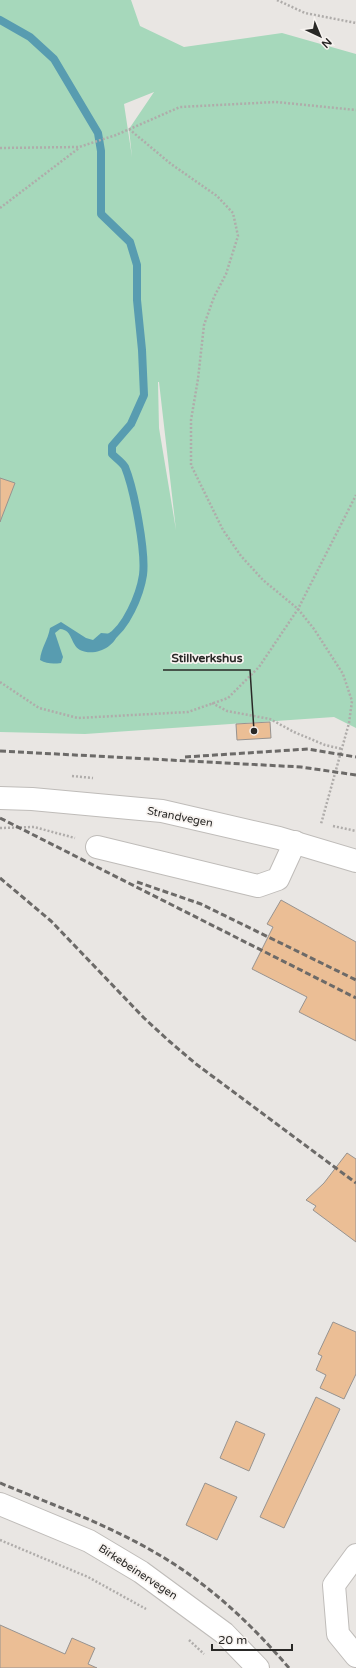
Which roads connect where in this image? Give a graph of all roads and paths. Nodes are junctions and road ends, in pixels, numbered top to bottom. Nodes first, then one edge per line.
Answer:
1 (277, 0) edge
2 (356, 23) edge
3 (356, 110) edge
4 (129, 129) junction
5 (79, 147) junction
6 (0, 148) edge
7 (0, 208) edge
8 (356, 495) edge
9 (298, 609) junction
10 (0, 682) edge
11 (212, 703) junction
12 (342, 749) junction
13 (0, 798) edge
14 (321, 825) dead end
15 (0, 828) edge
16 (295, 842) junction
17 (98, 847) joint
18 (356, 861) edge
19 (0, 1504) edge
20 (0, 1540) edge
21 (356, 1555) edge
22 (149, 1611) dead end
23 (188, 1640) dead end
24 (204, 1654) dead end
25 (356, 1656) edge
26 (258, 1668) edge

1 - 2 path
3 - 4 path
4 - 5 path
4 - 9 path
5 - 6 path
5 - 7 path
8 - 9 path
9 - 11 path
9 - 12 path
10 - 11 path
11 - 12 path
12 - 14 path
13 - 16 main road, Strandvegen
15 - 17 path
16 - 17 main road
16 - 18 main road, Strandvegen
19 - 26 main road, Birkebeinervegen
20 - 22 path
21 - 25 main road
23 - 24 path

